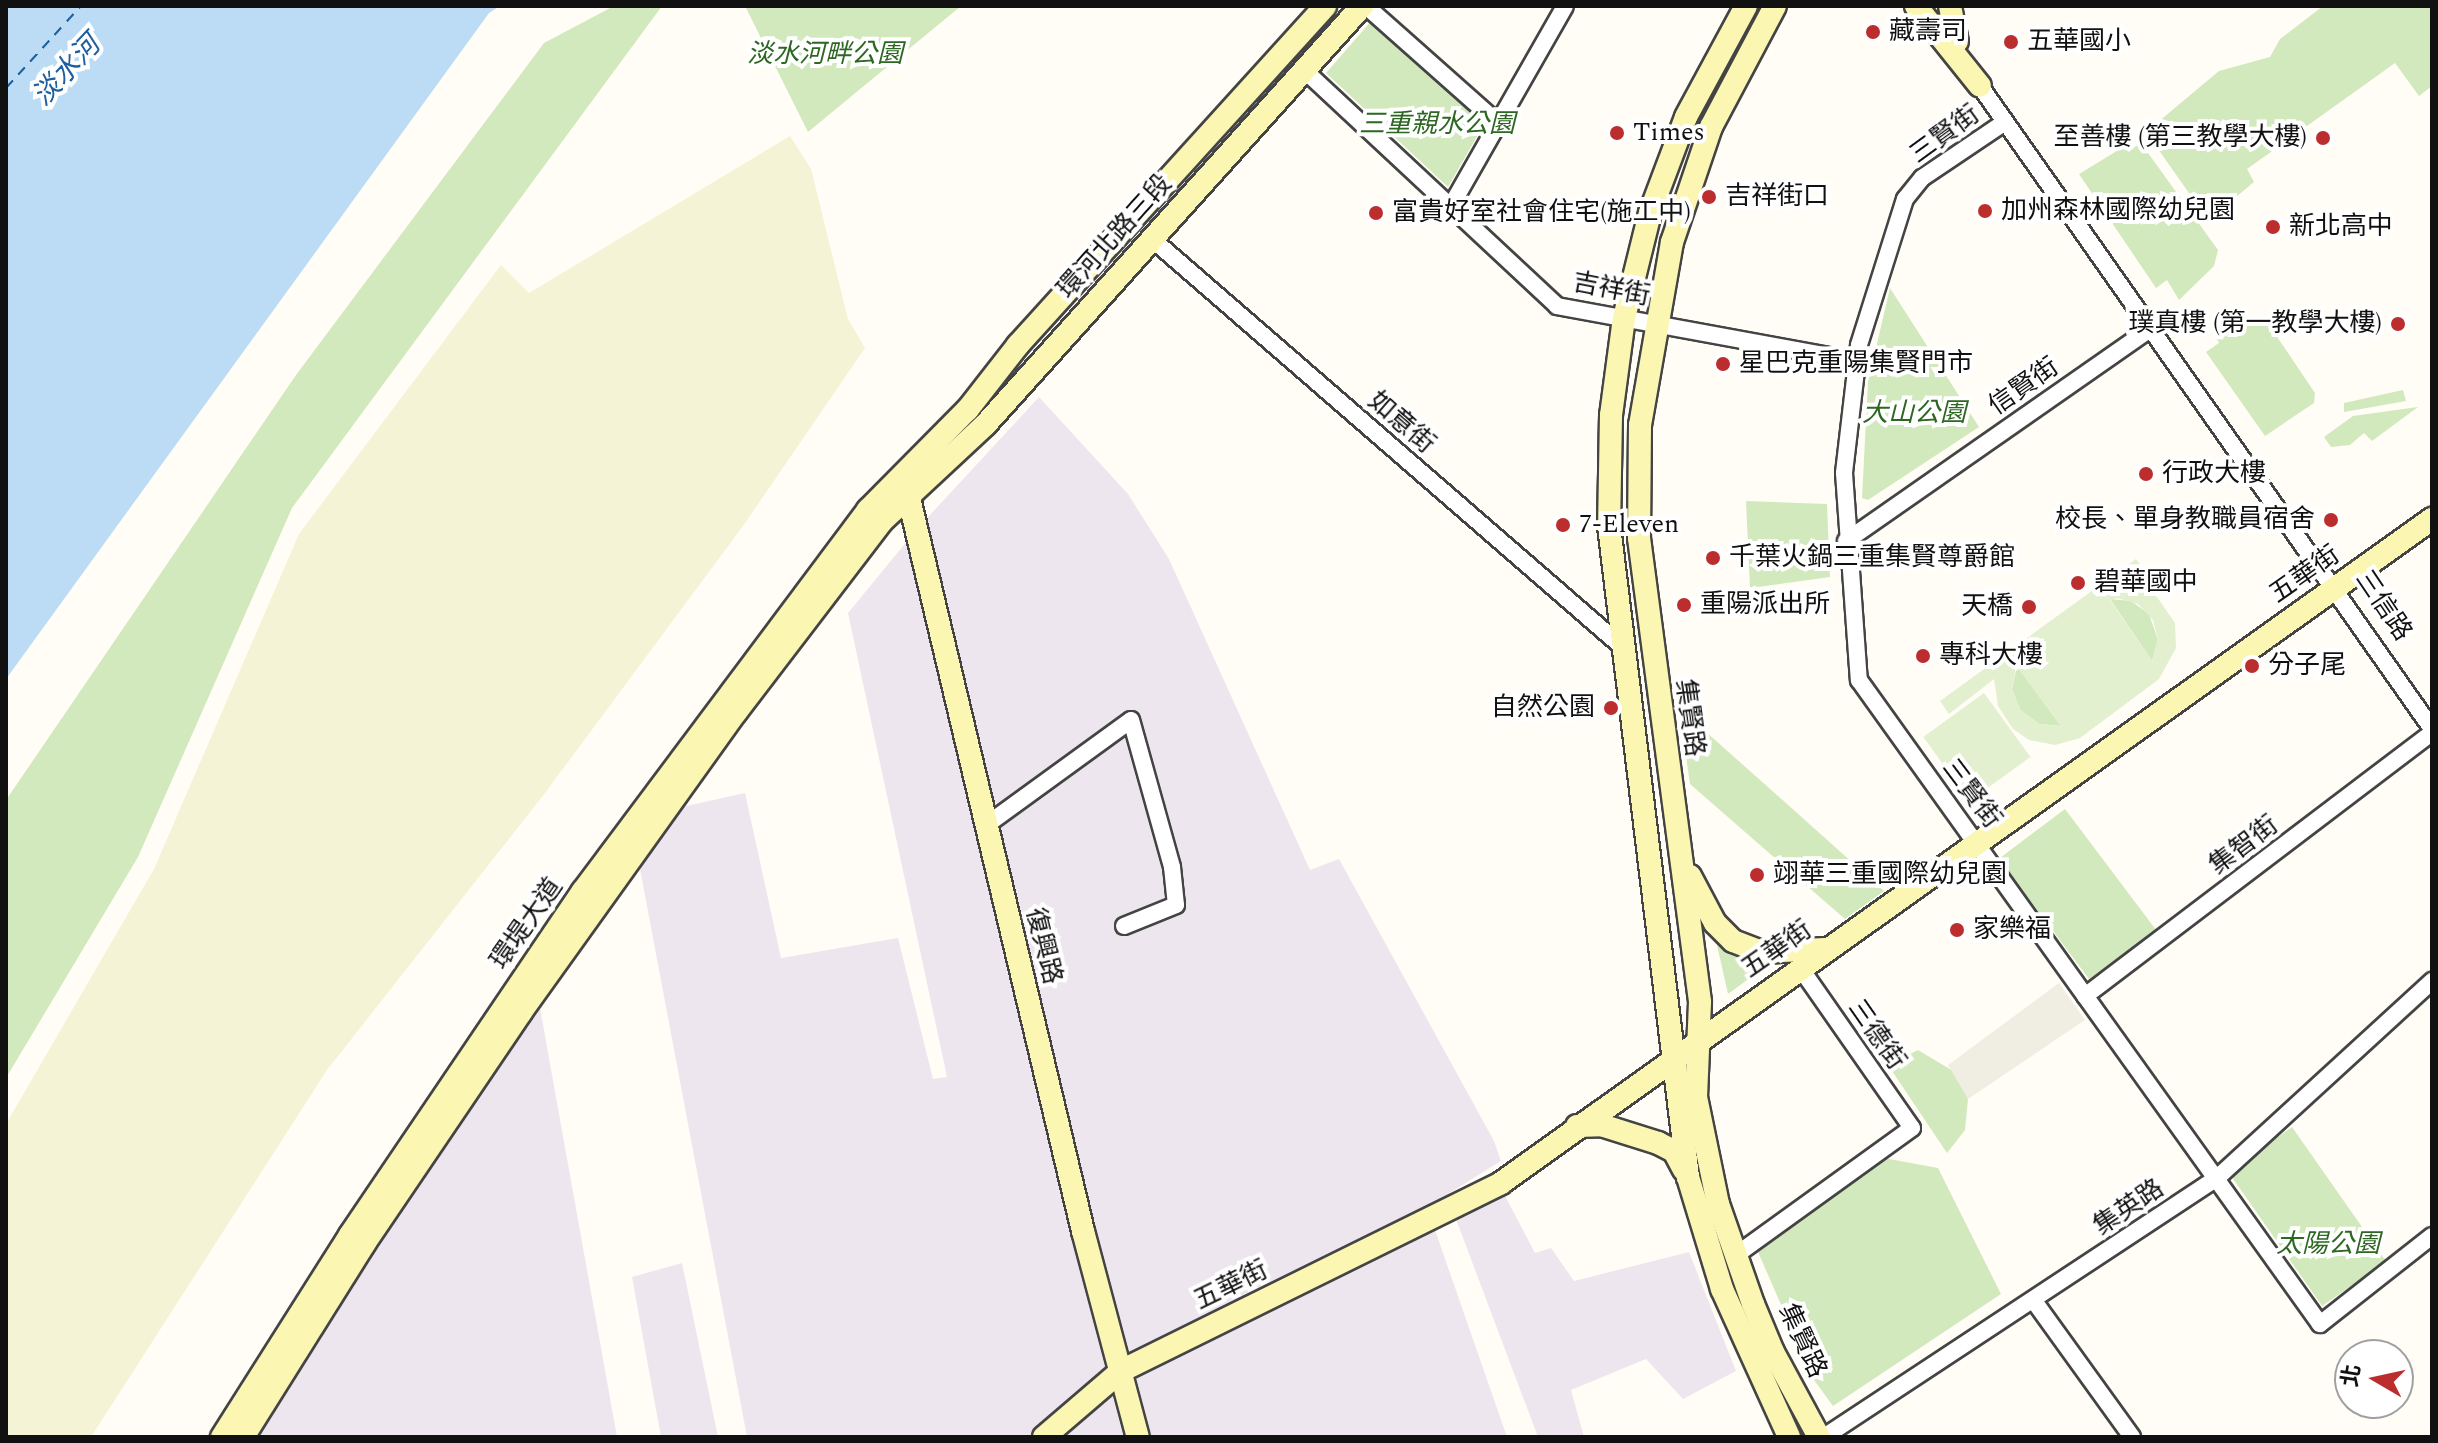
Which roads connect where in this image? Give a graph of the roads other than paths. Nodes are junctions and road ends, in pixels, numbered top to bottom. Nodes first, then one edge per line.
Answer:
1 (1325, 6) edge
2 (1364, 6) edge
3 (1565, 6) edge
4 (1746, 6) edge
5 (1916, 6) edge
6 (1935, 6) edge
7 (1950, 6) edge
8 (1774, 9) edge
9 (1957, 41) junction
10 (1302, 68) junction
11 (1980, 86) junction
12 (2005, 122) junction
13 (1498, 123) junction
14 (1451, 206) junction
15 (1151, 238) junction
16 (1075, 281) junction
17 (1096, 299) junction
18 (1624, 318) junction
19 (1654, 324) junction
20 (2151, 328) junction
21 (1856, 361) junction
22 (909, 466) junction
23 (907, 502) junction
24 (2432, 519) edge
25 (1846, 541) junction
26 (2336, 587) junction
27 (1619, 644) junction
28 (2432, 731) edge
29 (985, 826) junction
30 (1977, 842) junction
31 (1679, 856) junction
32 (1124, 926) dead end
33 (1826, 949) junction
34 (1801, 969) junction
35 (2432, 981) edge
36 (2085, 996) junction
37 (1701, 1038) junction
38 (1671, 1062) junction
39 (453, 1095) junction
40 (1577, 1126) junction
41 (1688, 1177) junction
42 (2217, 1178) junction
43 (2432, 1236) edge
44 (357, 1239) junction
45 (1736, 1255) junction
46 (2034, 1301) junction
47 (1121, 1371) junction
48 (222, 1437) edge
49 (243, 1437) edge
50 (1044, 1437) edge
51 (1138, 1437) edge
52 (1789, 1437) edge
53 (1822, 1437) edge
54 (2132, 1437) edge

1 - 16 street, 環河北路三段
2 - 10 street, 環河北路三段
2 - 13 street
3 - 13 street
4 - 18 street, 集賢路
5 - 11 street, 三信路
6 - 9 street, 三信路
7 - 9 street
8 - 19 street, 集賢路
9 - 11 street, 三信路
10 - 14 street, 吉祥街
10 - 15 street, 環河北路三段
11 - 12 street, 三信路
12 - 20 street, 三信路
12 - 21 street, 三賢街
13 - 14 street
14 - 18 street, 吉祥街
15 - 17 street, 環河北路三段
15 - 27 street, 如意街
16 - 17 street
16 - 22 street, 環河北路三段
17 - 23 street, 環河北路三段
18 - 19 street, 吉祥街
18 - 27 street, 集賢路
19 - 21 street, 吉祥街
19 - 31 street, 集賢路
20 - 25 street, 信賢街
20 - 26 street, 三信路
21 - 25 street, 三賢街
22 - 23 street, 復興路
22 - 39 street, 環堤大道
23 - 29 street, 復興路
23 - 39 street, 環堤大道
24 - 26 street, 五華街
25 - 30 street, 三賢街
26 - 28 street, 三信路
26 - 30 street, 五華街
27 - 38 street, 集賢路
28 - 36 street, 集智街
29 - 32 street
29 - 47 street, 復興路
30 - 33 street, 五華街
30 - 36 street, 三賢街
31 - 33 street
31 - 37 street, 集賢路
33 - 34 street, 五華街
34 - 37 street, 五華街
34 - 45 street, 三德街
35 - 42 street, 集英路
36 - 42 street, 三賢街
37 - 38 street, 五華街
37 - 45 street, 集賢路
38 - 40 street, 五華街
38 - 41 street, 集賢路
39 - 44 street, 環堤大道
40 - 41 street
40 - 47 street, 五華街
41 - 52 street, 集賢路
42 - 43 street, 三賢街
42 - 46 street, 集英路
44 - 48 street, 環堤大道
44 - 49 street, 環堤大道
45 - 53 street, 集賢路
46 - 53 street, 集英路
46 - 54 street
47 - 50 street, 五華街
47 - 51 street, 復興路

